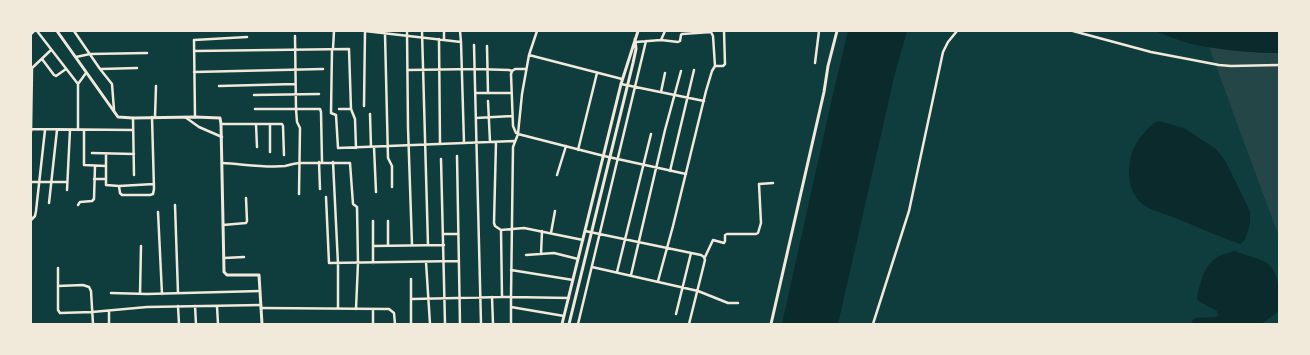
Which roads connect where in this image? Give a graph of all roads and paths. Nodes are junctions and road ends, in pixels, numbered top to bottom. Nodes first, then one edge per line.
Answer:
1 (35, 31) edge
2 (57, 31) edge
3 (74, 31) edge
4 (334, 31) edge
5 (365, 31) edge
6 (408, 31) edge
7 (422, 31) edge
8 (444, 31) edge
9 (460, 31) edge
10 (537, 31) edge
11 (638, 31) edge
12 (665, 31) edge
13 (724, 31) edge
14 (819, 31) edge
15 (837, 31) edge
16 (957, 31) edge
17 (1073, 31) edge
18 (693, 32) edge
19 (31, 34) edge
20 (385, 34) junction
21 (295, 36) dead end
22 (408, 36) junction
23 (247, 37) dead end
24 (422, 37) junction
25 (439, 39) junction
26 (444, 40) junction
27 (635, 40) junction
28 (661, 40) junction
29 (646, 41) junction
30 (461, 42) junction
31 (474, 45) dead end
32 (487, 46) dead end
33 (332, 49) junction
34 (51, 50) junction
35 (295, 50) junction
36 (194, 52) junction
37 (147, 53) dead end
38 (90, 54) junction
39 (529, 55) junction
40 (75, 57) junction
41 (42, 59) junction
42 (815, 62) dead end
43 (1279, 65) edge
44 (715, 66) junction
45 (137, 68) dead end
46 (32, 69) edge
47 (66, 69) junction
48 (100, 69) junction
49 (323, 69) dead end
50 (462, 69) junction
51 (475, 69) junction
52 (487, 69) junction
53 (526, 69) junction
54 (295, 70) junction
55 (408, 70) junction
56 (424, 70) junction
57 (440, 70) junction
58 (694, 70) dead end
59 (512, 71) junction
60 (681, 71) dead end
61 (86, 72) junction
62 (194, 72) junction
63 (597, 73) junction
64 (665, 73) dead end
65 (622, 79) junction
66 (78, 84) junction
67 (295, 84) junction
68 (621, 84) junction
69 (628, 85) junction
70 (156, 86) dead end
71 (219, 86) dead end
72 (635, 86) junction
73 (661, 92) junction
74 (476, 93) junction
75 (488, 93) junction
76 (511, 93) junction
77 (319, 94) dead end
78 (674, 94) junction
79 (254, 95) dead end
80 (296, 95) junction
81 (687, 97) junction
82 (31, 100) edge
83 (488, 101) dead end
84 (704, 101) junction
85 (364, 106) dead end
86 (255, 109) dead end
87 (296, 109) junction
88 (338, 109) dead end
89 (351, 109) junction
90 (114, 111) junction
91 (370, 114) dead end
92 (31, 115) edge
93 (512, 116) junction
94 (153, 117) junction
95 (185, 117) junction
96 (194, 117) junction
97 (489, 117) junction
98 (133, 118) junction
99 (476, 118) junction
100 (221, 124) junction
101 (256, 124) junction
102 (270, 124) junction
103 (31, 130) edge
104 (45, 130) junction
105 (57, 130) junction
106 (70, 130) junction
107 (78, 130) junction
108 (84, 130) junction
109 (134, 130) junction
110 (518, 134) junction
111 (651, 134) dead end
112 (222, 138) junction
113 (514, 141) junction
114 (490, 142) junction
115 (496, 142) junction
116 (464, 143) junction
117 (477, 143) junction
118 (440, 144) junction
119 (425, 145) junction
120 (387, 146) junction
121 (409, 146) junction
122 (566, 146) junction
123 (257, 147) dead end
124 (373, 147) junction
125 (356, 148) junction
126 (578, 150) junction
127 (270, 152) dead end
128 (92, 153) dead end
129 (106, 154) junction
130 (134, 154) junction
131 (284, 155) dead end
132 (457, 156) dead end
133 (604, 156) junction
134 (610, 157) junction
135 (441, 159) dead end
136 (618, 159) junction
137 (321, 162) junction
138 (333, 162) junction
139 (222, 163) junction
140 (300, 163) junction
141 (643, 164) junction
142 (95, 166) junction
143 (106, 166) junction
144 (656, 167) junction
145 (670, 170) junction
146 (686, 174) junction
147 (134, 175) dead end
148 (557, 175) dead end
149 (94, 179) junction
150 (106, 179) junction
151 (31, 182) edge
152 (39, 182) junction
153 (51, 182) junction
154 (67, 182) junction
155 (773, 183) dead end
156 (154, 184) junction
157 (119, 186) junction
158 (392, 187) dead end
159 (320, 189) dead end
160 (67, 190) dead end
161 (376, 192) dead end
162 (299, 194) dead end
163 (326, 197) dead end
164 (246, 198) dead end
165 (49, 203) dead end
166 (78, 205) dead end
167 (175, 205) dead end
168 (555, 211) dead end
169 (158, 212) dead end
170 (31, 220) edge
171 (373, 221) dead end
172 (388, 221) dead end
173 (223, 224) junction
174 (511, 229) junction
175 (500, 230) junction
176 (542, 231) junction
177 (585, 231) junction
178 (591, 232) junction
179 (551, 233) junction
180 (443, 234) junction
181 (458, 234) junction
182 (599, 234) junction
183 (625, 239) junction
184 (583, 240) junction
185 (639, 241) junction
186 (444, 244) junction
187 (388, 245) junction
188 (412, 245) junction
189 (428, 245) junction
190 (141, 246) dead end
191 (373, 246) junction
192 (666, 248) junction
193 (691, 253) junction
194 (541, 254) junction
195 (526, 255) dead end
196 (244, 257) dead end
197 (224, 258) junction
198 (705, 258) junction
199 (578, 259) junction
200 (426, 262) junction
201 (444, 262) junction
202 (458, 262) junction
203 (358, 263) junction
204 (373, 263) junction
205 (338, 264) junction
206 (592, 267) junction
207 (58, 268) dead end
208 (511, 270) junction
209 (617, 272) junction
210 (631, 275) junction
211 (411, 279) dead end
212 (573, 280) junction
213 (658, 281) junction
214 (58, 286) junction
215 (683, 287) junction
216 (261, 291) junction
217 (698, 291) junction
218 (111, 293) dead end
219 (178, 293) junction
220 (140, 294) junction
221 (162, 294) junction
222 (481, 296) junction
223 (492, 297) junction
224 (502, 297) junction
225 (511, 297) junction
226 (428, 298) junction
227 (445, 298) junction
228 (459, 298) junction
229 (569, 298) junction
230 (412, 299) junction
231 (738, 303) dead end
232 (178, 306) junction
233 (195, 306) junction
234 (217, 306) junction
235 (261, 307) junction
236 (511, 307) junction
237 (338, 308) junction
238 (356, 309) junction
239 (373, 309) junction
240 (109, 311) junction
241 (92, 312) junction
242 (676, 314) dead end
243 (564, 316) junction
244 (93, 324) edge
245 (109, 324) edge
246 (179, 324) edge
247 (196, 324) edge
248 (218, 324) edge
249 (262, 324) edge
250 (373, 324) edge
251 (395, 324) edge
252 (411, 324) edge
253 (430, 324) edge
254 (445, 324) edge
255 (460, 324) edge
256 (481, 324) edge
257 (493, 324) edge
258 (511, 324) edge
259 (562, 324) edge
260 (568, 324) edge
261 (578, 324) edge
262 (689, 324) edge
263 (771, 324) edge
264 (873, 324) edge

1 - 19 street
1 - 34 street
2 - 40 street
3 - 38 street
4 - 33 street
5 - 20 street
5 - 85 street
6 - 22 street
7 - 24 street
8 - 26 street
9 - 30 street
10 - 39 street
11 - 27 street
12 - 28 street
13 - 44 street
14 - 42 street
15 - 263 street
16 - 264 street
17 - 43 street
18 - 28 street
18 - 44 street
20 - 22 street
20 - 120 street
21 - 35 street
22 - 24 street
22 - 55 street
23 - 36 street
24 - 25 street
24 - 56 street
25 - 26 street
25 - 57 street
26 - 30 street
27 - 29 street
27 - 65 street
27 - 69 street
28 - 29 street
29 - 72 street
30 - 50 street
31 - 51 street
32 - 52 street
33 - 35 street
33 - 89 street
33 - 125 street
34 - 41 street
34 - 47 street
35 - 36 street
35 - 54 street
36 - 62 street
37 - 38 street
38 - 40 street
38 - 48 street
39 - 53 street
39 - 63 street
40 - 61 street
41 - 46 street
41 - 47 street
44 - 84 street
45 - 48 street
46 - 82 street
47 - 66 street
48 - 90 street
49 - 54 street
50 - 51 street
50 - 57 street
50 - 116 street
51 - 52 street
51 - 74 street
52 - 59 street
52 - 75 street
53 - 59 street
53 - 110 street
54 - 62 street
54 - 67 street
55 - 56 street
55 - 121 street
56 - 57 street
56 - 119 street
57 - 118 street
58 - 81 street
59 - 76 street
60 - 78 street
61 - 66 street
61 - 90 street
62 - 96 street
63 - 65 street
63 - 126 street
64 - 73 street
65 - 68 street
66 - 107 street
67 - 71 street
67 - 80 street
68 - 69 street
68 - 133 street
69 - 72 street
69 - 134 street
70 - 94 street
72 - 73 street
72 - 136 street
73 - 78 street
74 - 75 street
74 - 99 street
75 - 76 street
76 - 93 street
77 - 80 street
78 - 81 street
78 - 144 street
79 - 80 street
80 - 87 street
81 - 84 street
81 - 145 street
82 - 92 street
83 - 97 street
84 - 146 street
86 - 87 street
87 - 137 street
87 - 140 street
88 - 89 street
89 - 125 street
90 - 98 street
91 - 124 street
92 - 103 street
93 - 97 street
93 - 110 street
94 - 95 street
94 - 98 street
94 - 156 street
95 - 96 street
95 - 112 street
96 - 100 street
97 - 99 street
97 - 114 street
98 - 109 street
99 - 117 street
100 - 101 street
100 - 112 street
101 - 102 street
101 - 123 street
102 - 127 street
102 - 131 street
103 - 104 street
104 - 105 street
104 - 152 street
105 - 106 street
105 - 153 street
106 - 107 street
106 - 154 street
107 - 108 street
108 - 109 street
108 - 142 street
109 - 130 street
110 - 113 street
110 - 122 street
111 - 141 street
112 - 139 street
113 - 115 street
113 - 174 street
114 - 115 street
114 - 117 street
115 - 175 street
116 - 117 street
116 - 118 street
117 - 222 street
118 - 119 street
119 - 121 street
119 - 189 street
120 - 121 street
120 - 124 street
120 - 158 street
121 - 188 street
122 - 126 street
122 - 148 street
124 - 125 street
124 - 161 street
126 - 133 street
128 - 129 street
129 - 130 street
129 - 143 street
130 - 147 street
132 - 181 street
133 - 134 street
133 - 177 street
134 - 136 street
134 - 178 street
135 - 180 street
136 - 141 street
136 - 182 street
137 - 138 street
137 - 140 street
137 - 159 street
138 - 203 street
138 - 205 street
139 - 140 street
139 - 173 street
140 - 162 street
141 - 144 street
141 - 183 street
142 - 143 street
142 - 149 street
143 - 150 street
144 - 145 street
144 - 185 street
145 - 146 street
146 - 192 street
149 - 150 street
149 - 166 street
150 - 157 street
151 - 152 street
152 - 153 street
152 - 170 street
153 - 154 street
153 - 165 street
154 - 160 street
155 - 198 street
156 - 157 street
156 - 157 street
163 - 205 street
164 - 173 street
167 - 219 street
168 - 179 street
169 - 221 street
171 - 191 street
172 - 187 street
173 - 197 street
174 - 175 street
174 - 176 street
174 - 208 street
175 - 224 street
176 - 179 street
176 - 194 street
177 - 178 street
177 - 184 street
178 - 182 street
178 - 260 street
179 - 184 street
180 - 181 street
180 - 186 street
181 - 202 street
182 - 183 street
182 - 206 street
183 - 185 street
183 - 209 street
184 - 199 street
185 - 192 street
185 - 210 street
186 - 189 street
186 - 201 street
187 - 188 street
187 - 191 street
188 - 189 street
190 - 220 street
191 - 204 street
192 - 193 street
192 - 213 street
193 - 198 street
193 - 215 street
194 - 195 street
194 - 199 street
196 - 197 street
197 - 216 street
198 - 217 street
199 - 212 street
200 - 201 street
200 - 204 street
200 - 226 street
201 - 202 street
201 - 227 street
202 - 228 street
203 - 204 street
203 - 205 street
203 - 238 street
205 - 237 street
206 - 209 street
206 - 261 street
207 - 214 street
208 - 212 street
208 - 225 street
209 - 210 street
210 - 213 street
211 - 230 street
212 - 229 street
213 - 215 street
214 - 241 street
214 - 241 street
215 - 217 street
215 - 242 street
216 - 219 street
216 - 235 street
217 - 231 street
217 - 262 street
218 - 220 street
219 - 221 street
220 - 221 street
222 - 223 street
222 - 228 street
222 - 256 street
223 - 224 street
223 - 257 street
224 - 225 street
225 - 229 street
225 - 236 street
226 - 227 street
226 - 230 street
226 - 253 street
227 - 228 street
227 - 254 street
228 - 255 street
229 - 243 street
230 - 252 street
232 - 233 street
232 - 240 street
232 - 246 street
233 - 234 street
233 - 247 street
234 - 235 street
234 - 248 street
235 - 237 street
235 - 249 street
236 - 243 street
236 - 258 street
237 - 238 street
238 - 239 street
239 - 250 street
239 - 251 street
240 - 241 street
240 - 245 street
241 - 244 street
243 - 259 street

